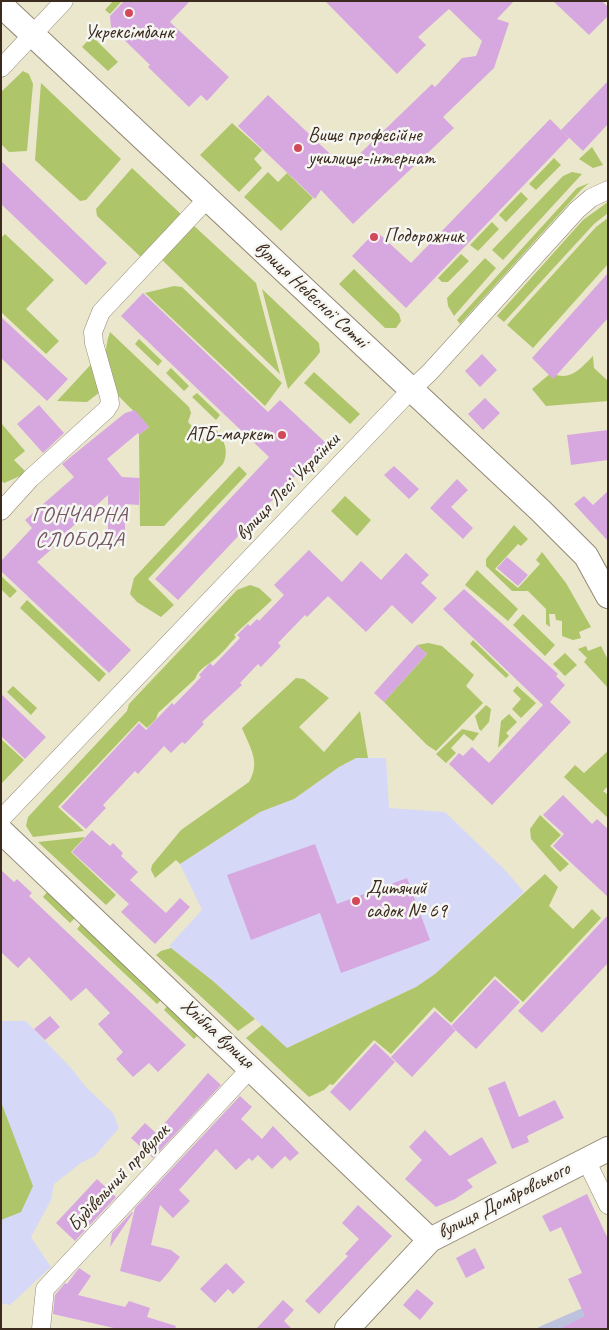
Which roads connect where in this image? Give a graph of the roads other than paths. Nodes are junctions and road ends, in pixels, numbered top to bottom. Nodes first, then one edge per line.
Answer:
1 (64, 1) edge
2 (1, 5) edge
3 (32, 34) junction
4 (1, 68) edge
5 (608, 190) edge
6 (208, 198) junction
7 (410, 390) junction
8 (1, 511) edge
9 (608, 596) edge
10 (1, 819) edge
11 (1, 831) edge
12 (252, 1067) junction
13 (608, 1149) edge
14 (586, 1160) junction
15 (608, 1205) edge
16 (430, 1240) junction
17 (41, 1329) edge
18 (347, 1329) edge

1 - 3 street
2 - 3 street, вулиця Небесної Сотні
3 - 4 street
3 - 6 street, вулиця Небесної Сотні
5 - 7 street, вулиця Лесі Українки
6 - 7 street, вулиця Небесної Сотні
6 - 8 street
7 - 9 street, вулиця Небесної Сотні
7 - 10 street, вулиця Лесі Українки
11 - 12 street, Хлібна вулиця
12 - 16 street, Хлібна вулиця
12 - 17 street, Будівельний провулок
13 - 14 street, вулиця Домбровського
14 - 15 street
14 - 16 street, вулиця Домбровського
16 - 18 street, вулиця Домбровського

